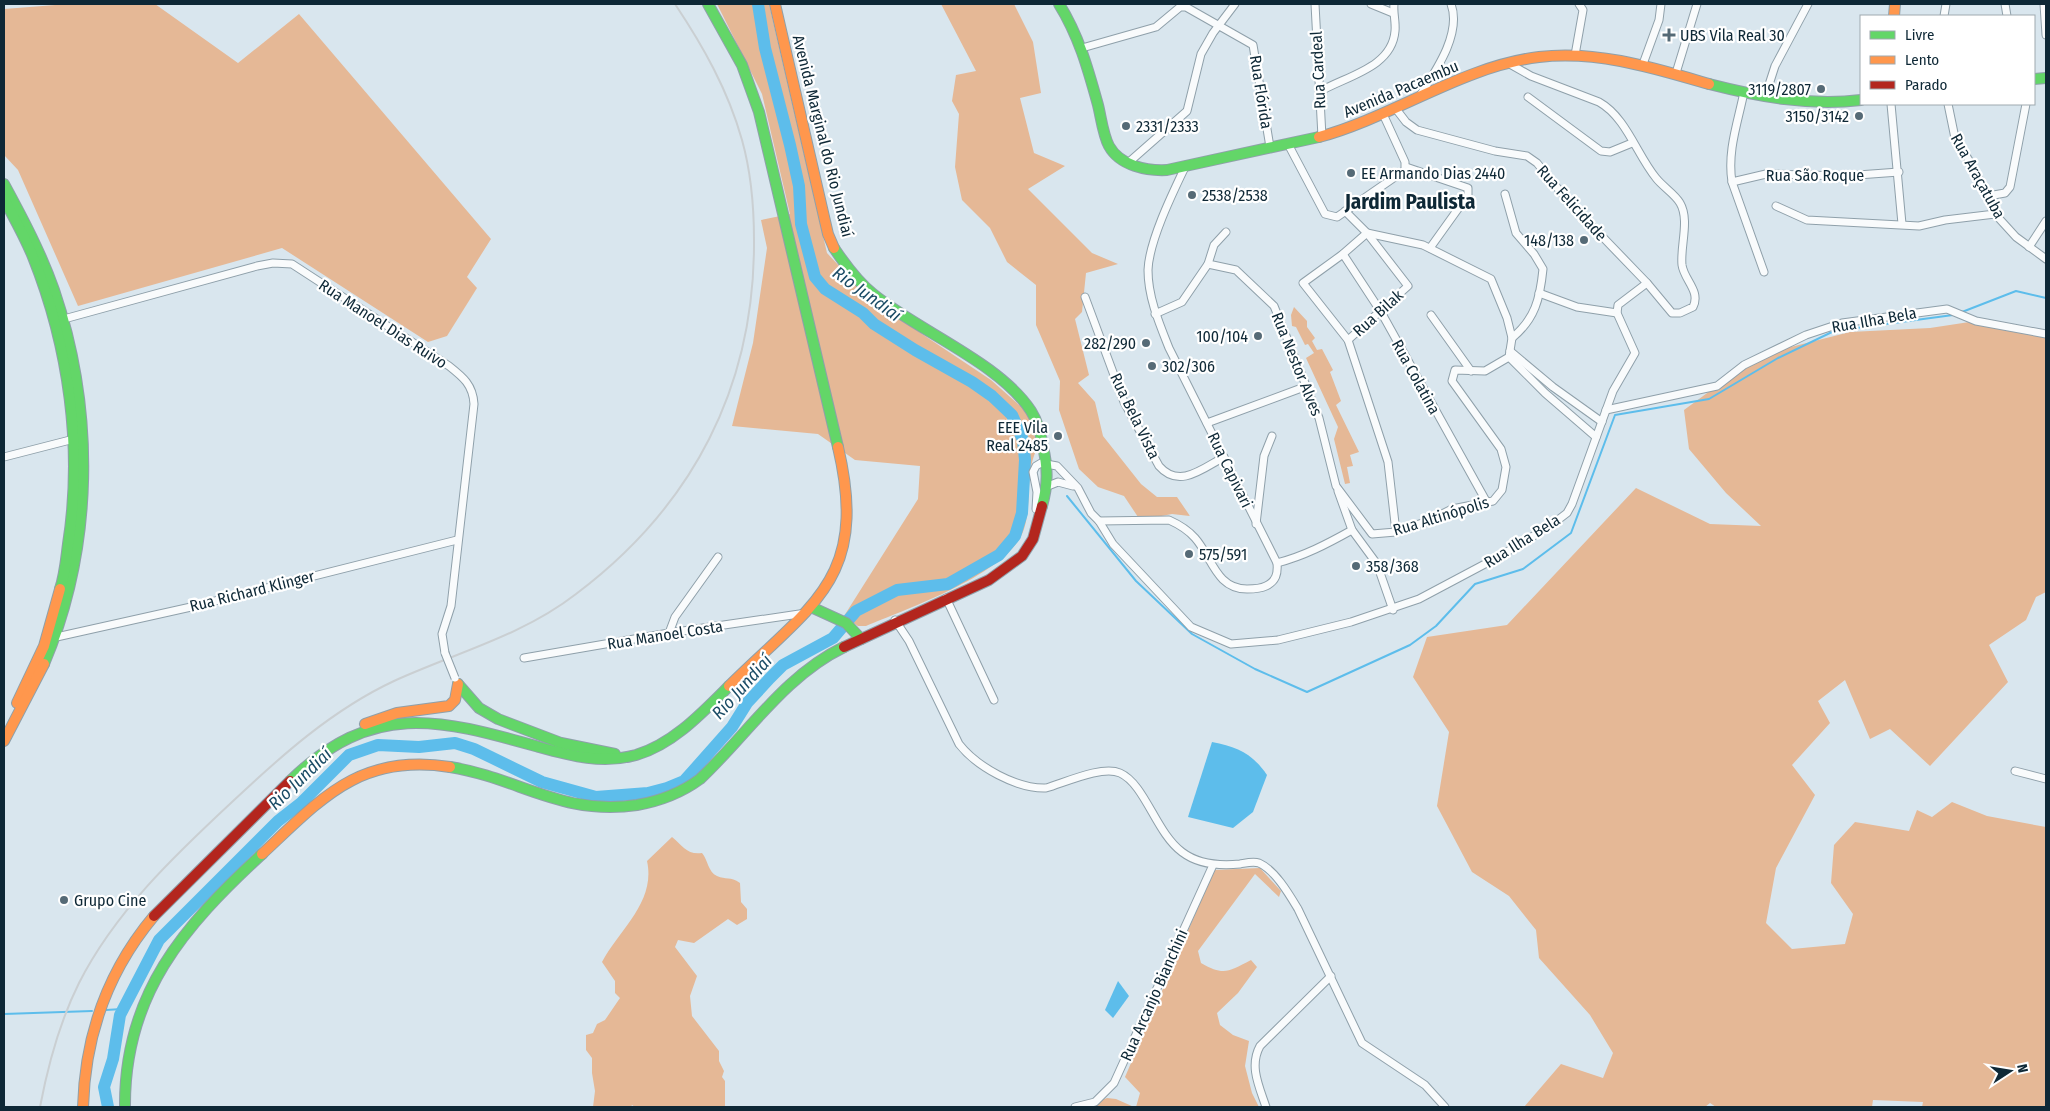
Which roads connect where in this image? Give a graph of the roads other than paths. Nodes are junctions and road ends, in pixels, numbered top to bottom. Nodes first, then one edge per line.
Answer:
1 (708, 4) edge
2 (776, 4) edge
3 (1058, 4) edge
4 (1235, 4) edge
5 (1315, 4) edge
6 (1371, 4) edge
7 (1394, 4) edge
8 (1451, 4) edge
9 (1579, 4) edge
10 (1661, 4) edge
11 (1697, 4) edge
12 (1808, 4) edge
13 (2044, 4) edge
14 (1393, 13) junction
15 (1220, 25) junction
16 (2046, 36) edge
17 (1082, 48) junction
18 (1574, 55) junction
19 (1508, 63) junction
20 (1643, 64) junction
21 (1676, 73) junction
22 (1319, 92) junction
23 (1744, 92) junction
24 (1419, 97) junction
25 (1528, 97) dead end
26 (1766, 97) junction
27 (1860, 100) edge
28 (1891, 105) edge
29 (1948, 105) edge
30 (2026, 105) edge
31 (1396, 108) junction
32 (1383, 114) junction
33 (1322, 137) junction
34 (1632, 143) junction
35 (1288, 144) junction
36 (1270, 147) junction
37 (1128, 163) junction
38 (1186, 165) junction
39 (1406, 167) junction
40 (1899, 172) junction
41 (1732, 182) junction
42 (4, 184) edge
43 (1505, 194) dead end
44 (1988, 196) junction
45 (4, 199) edge
46 (1776, 206) dead end
47 (1346, 211) junction
48 (1995, 214) junction
49 (2046, 221) edge
50 (1902, 224) junction
51 (1226, 232) dead end
52 (1368, 232) junction
53 (2029, 247) junction
54 (1430, 248) junction
55 (1344, 254) junction
56 (2046, 259) edge
57 (1208, 264) junction
58 (1764, 272) dead end
59 (1647, 283) junction
60 (1539, 292) junction
61 (1085, 297) dead end
62 (1381, 312) junction
63 (1155, 314) junction
64 (1617, 314) junction
65 (1431, 315) dead end
66 (64, 319) junction
67 (2046, 334) edge
68 (1512, 338) junction
69 (1348, 340) junction
70 (1510, 354) junction
71 (1471, 371) junction
72 (1308, 386) junction
73 (1606, 410) junction
74 (1602, 422) junction
75 (1207, 423) junction
76 (1272, 436) dead end
77 (1596, 438) junction
78 (74, 439) junction
79 (4, 457) edge
80 (1224, 457) junction
81 (1047, 464) junction
82 (1058, 468) junction
83 (1058, 482) junction
84 (1048, 486) junction
85 (1336, 486) junction
86 (1078, 488) junction
87 (1486, 501) junction
88 (1100, 521) junction
89 (1256, 524) junction
90 (1352, 530) junction
91 (1396, 532) junction
92 (1372, 534) joint
93 (458, 540) junction
94 (718, 557) dead end
95 (1277, 564) junction
96 (945, 598) junction
97 (808, 610) junction
98 (1393, 610) junction
99 (895, 620) junction
100 (669, 633) junction
101 (857, 634) junction
102 (50, 637) junction
103 (524, 658) dead end
104 (457, 681) junction
105 (994, 700) dead end
106 (4, 725) edge
107 (4, 741) edge
108 (328, 750) junction
109 (628, 757) junction
110 (2015, 770) dead end
111 (2046, 779) edge
112 (1213, 865) junction
113 (1331, 976) junction
114 (83, 1107) edge
115 (125, 1107) edge
116 (1075, 1107) edge
117 (1266, 1107) edge
118 (1445, 1107) edge

1 - 97 main road
2 - 81 main road, Avenida Marginal do Rio Jundiaí
3 - 17 main road, Avenida Pacaembu
4 - 15 street
5 - 22 street, Rua Cardeal
6 - 14 street
7 - 14 street
8 - 24 street
9 - 18 street
10 - 20 street
11 - 21 street
12 - 26 street
13 - 16 street
14 - 22 street
15 - 17 street, Rua Flórida
15 - 36 street, Rua Flórida
15 - 37 street
17 - 37 main road, Avenida Pacaembu
18 - 19 main road, Avenida Pacaembu
18 - 20 main road, Avenida Pacaembu
19 - 24 main road, Avenida Pacaembu
19 - 34 street
20 - 21 main road, Avenida Pacaembu
21 - 23 main road, Avenida Pacaembu
22 - 33 street, Rua Cardeal
23 - 26 main road, Avenida Pacaembu
23 - 41 street
24 - 31 main road, Avenida Pacaembu
25 - 34 street
26 - 27 main road, Avenida Pacaembu
28 - 40 street
29 - 44 street, Rua Araçatuba
30 - 44 street
31 - 32 main road, Avenida Pacaembu
31 - 59 street, Rua Felicidade
32 - 33 main road, Avenida Pacaembu
32 - 39 street
33 - 35 main road, Avenida Pacaembu
34 - 59 street, Rua Felicidade
35 - 36 main road, Avenida Pacaembu
35 - 47 street
36 - 38 main road, Avenida Pacaembu
37 - 38 main road, Avenida Pacaembu
38 - 63 street, Rua Capivari
39 - 47 street
39 - 54 street
40 - 41 street, Rua São Roque
40 - 50 street
41 - 58 street
42 - 66 main road
43 - 60 street
44 - 48 street, Rua Araçatuba
45 - 78 main road
46 - 50 street
47 - 52 street, Rua Bilak
48 - 50 street
48 - 53 street, Rua Araçatuba
49 - 53 street
51 - 57 street
52 - 54 street
52 - 55 street
52 - 62 street, Rua Bilak
53 - 56 street, Rua Araçatuba
54 - 68 street
55 - 62 street, Rua Colatina
55 - 69 street
57 - 63 street
57 - 72 street, Rua Nestor Alves
59 - 64 street
60 - 64 street
60 - 68 street
61 - 80 street, Rua Bela Vista
62 - 69 street, Rua Bilak
62 - 87 street, Rua Colatina
63 - 75 street, Rua Capivari
64 - 73 street
65 - 71 street
66 - 93 street, Rua Manoel Dias Ruivo
66 - 102 main road
67 - 73 street, Rua Ilha Bela
68 - 70 street
69 - 91 street, Rua Bilak
70 - 71 street
70 - 74 street
70 - 77 street
71 - 87 street, Rua Altinópolis
72 - 75 street
72 - 85 street, Rua Nestor Alves
73 - 74 street, Rua Ilha Bela
74 - 77 street, Rua Ilha Bela
75 - 80 street, Rua Capivari
76 - 89 street
77 - 98 street, Rua Ilha Bela
78 - 79 street
78 - 102 main road
80 - 89 street, Rua Capivari
81 - 82 street, Rua Ilha Bela
81 - 84 main road, Avenida Marginal do Rio Jundiaí
81 - 96 street
82 - 83 street
82 - 86 street, Rua Ilha Bela
83 - 84 street
83 - 86 street
84 - 96 main road, Avenida Marginal do Rio Jundiaí
85 - 90 street, Rua Nestor Alves
85 - 92 street, Rua Nestor Alves
86 - 88 street, Rua Ilha Bela
87 - 91 street, Rua Altinópolis
88 - 95 street
88 - 98 street, Rua Ilha Bela
89 - 95 street, Rua Capivari
90 - 95 street
90 - 98 street, Rua Nestor Alves
91 - 92 street, Rua Altinópolis
93 - 102 street, Rua Richard Klinger
93 - 104 street, Rua Manoel Dias Ruivo, bridge
94 - 100 street
96 - 99 main road, Avenida Marginal do Rio Jundiaí
96 - 105 street
97 - 100 street, Rua Manoel Costa
97 - 101 main road
97 - 109 main road
99 - 101 main road, Avenida Marginal do Rio Jundiaí
99 - 112 street
100 - 103 street, Rua Manoel Costa
101 - 115 main road, Avenida Marginal do Rio Jundiaí
102 - 106 main road
102 - 107 main road
104 - 108 main road
104 - 109 main road
108 - 109 main road
108 - 114 main road
110 - 111 street
112 - 113 street
112 - 116 street, Rua Arcanjo Bianchini
113 - 117 street
113 - 118 street

